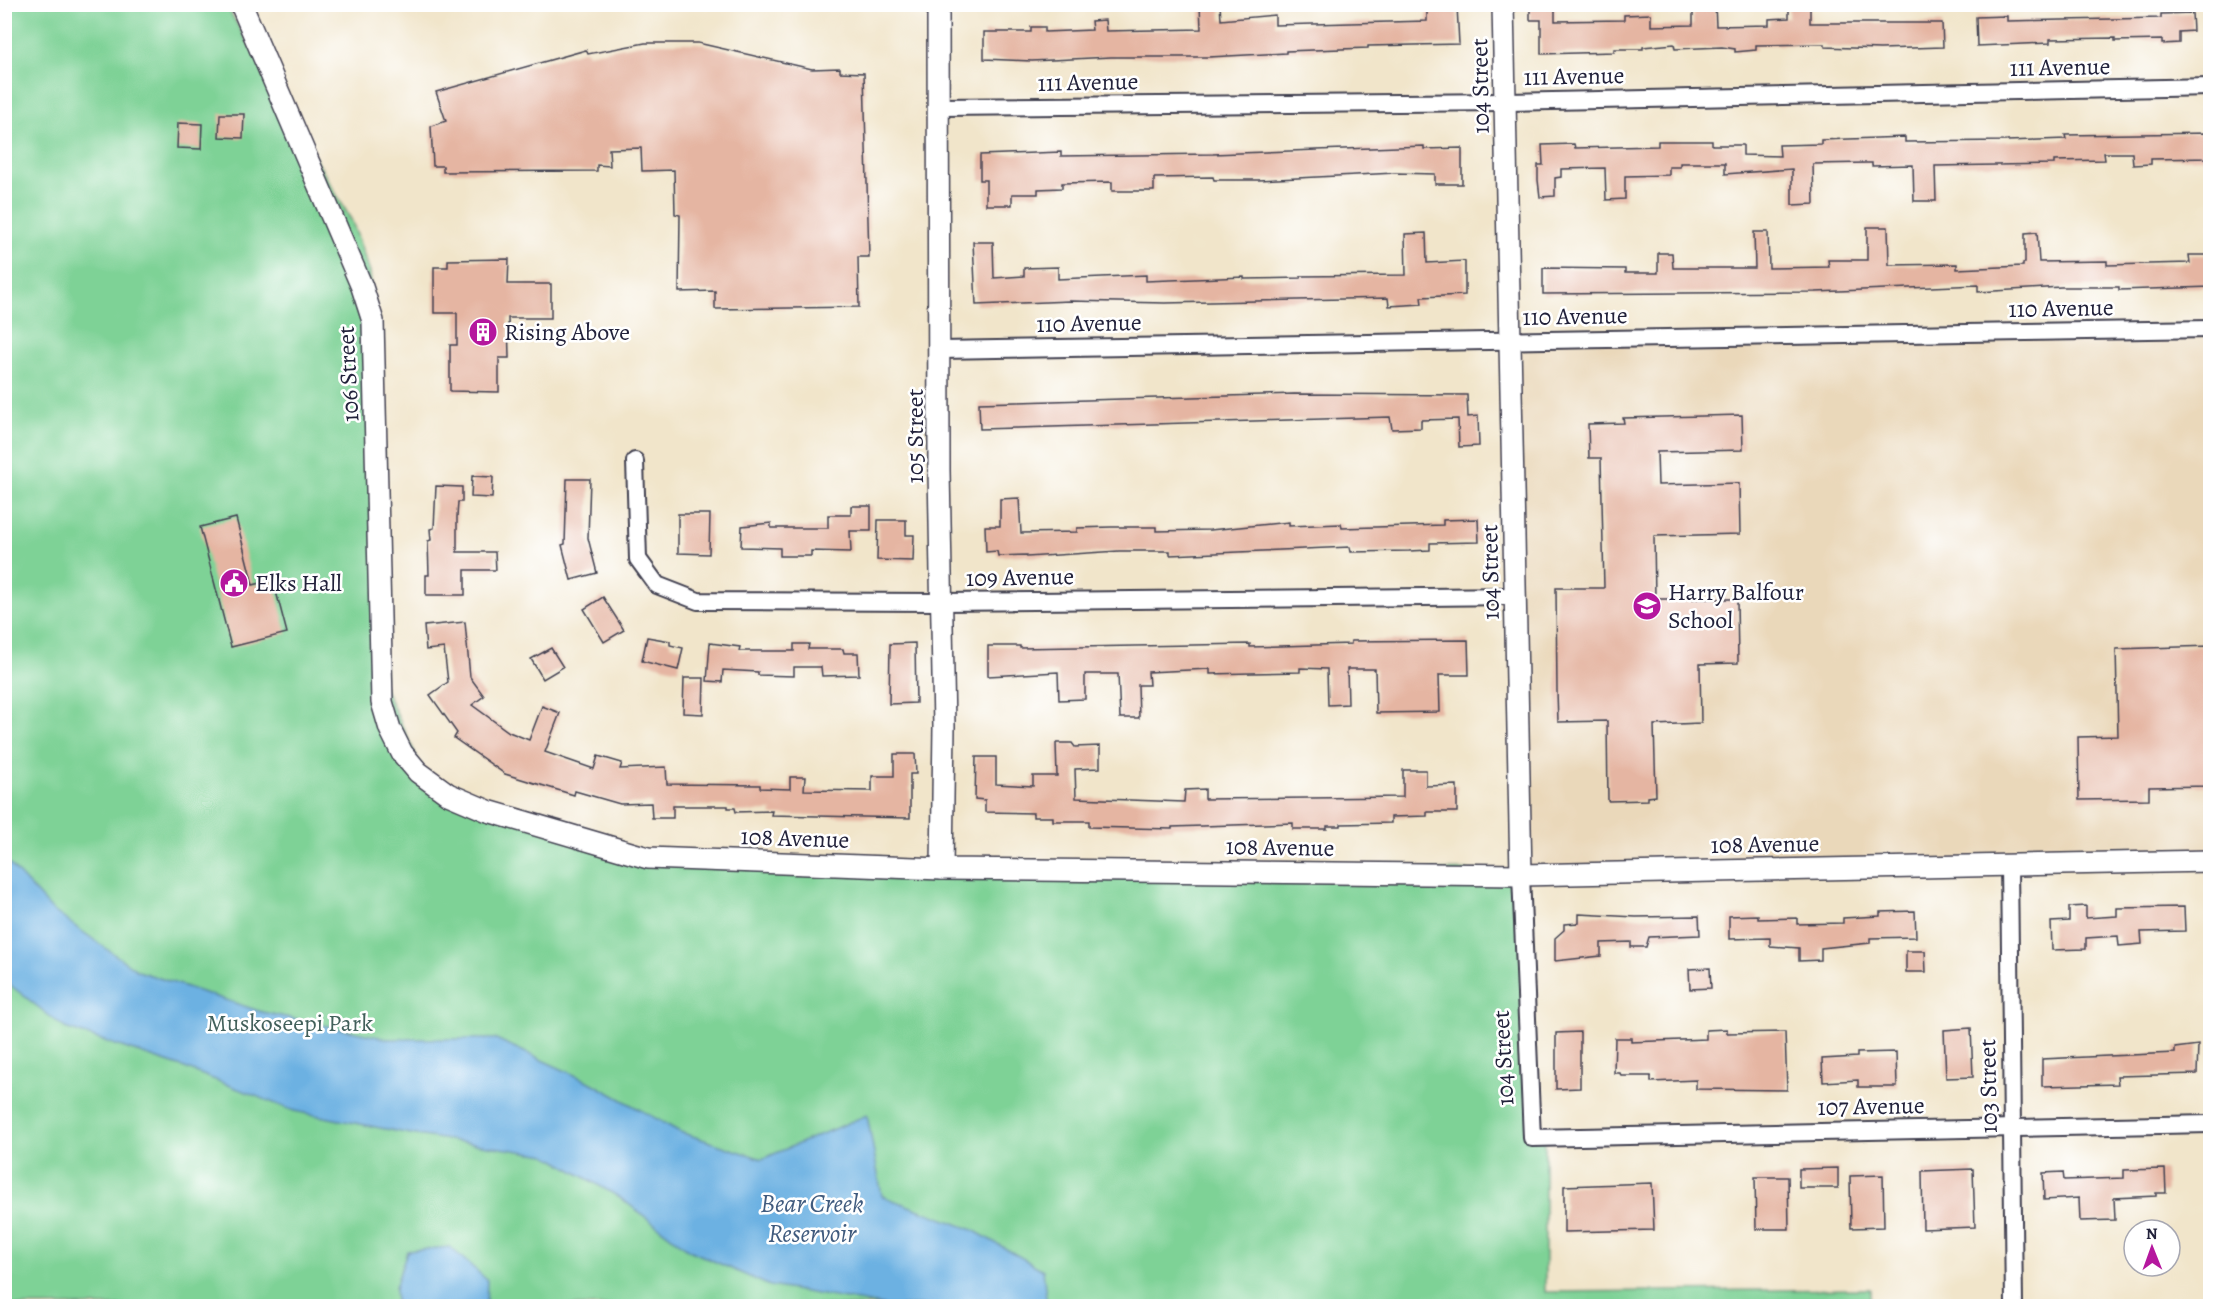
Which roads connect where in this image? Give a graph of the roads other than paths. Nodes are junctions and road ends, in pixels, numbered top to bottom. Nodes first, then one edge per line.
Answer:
1 (241, 4) edge
2 (938, 4) edge
3 (1503, 4) edge
4 (2211, 87) edge
5 (1506, 102) junction
6 (938, 107) junction
7 (2211, 329) edge
8 (1511, 341) junction
9 (941, 350) junction
10 (636, 461) dead end
11 (1516, 596) junction
12 (942, 602) junction
13 (390, 729) joint
14 (2211, 861) edge
15 (2009, 864) junction
16 (942, 869) junction
17 (1521, 875) junction
18 (2211, 1124) edge
19 (2013, 1127) junction
20 (1532, 1138) joint
21 (2014, 1306) edge

1 - 13 street, 106 Street
2 - 6 street, 105 Street
3 - 5 street, 104 Street
4 - 5 street, 111 Avenue
5 - 6 street, 111 Avenue
5 - 8 street, 104 Street
6 - 9 street, 105 Street
7 - 8 street, 110 Avenue
8 - 9 street, 110 Avenue
8 - 11 street, 104 Street
9 - 12 street, 105 Street
10 - 12 street, 109 Avenue
11 - 12 street, 109 Avenue
11 - 17 street, 104 Street
12 - 16 street, 105 Street
13 - 16 street, 108 Avenue
14 - 15 street, 108 Avenue
15 - 17 street, 108 Avenue
15 - 19 street, 103 Street
16 - 17 street, 108 Avenue
17 - 20 street, 104 Street
18 - 19 street, 107 Avenue
19 - 20 street, 107 Avenue
19 - 21 street, 103 Street

